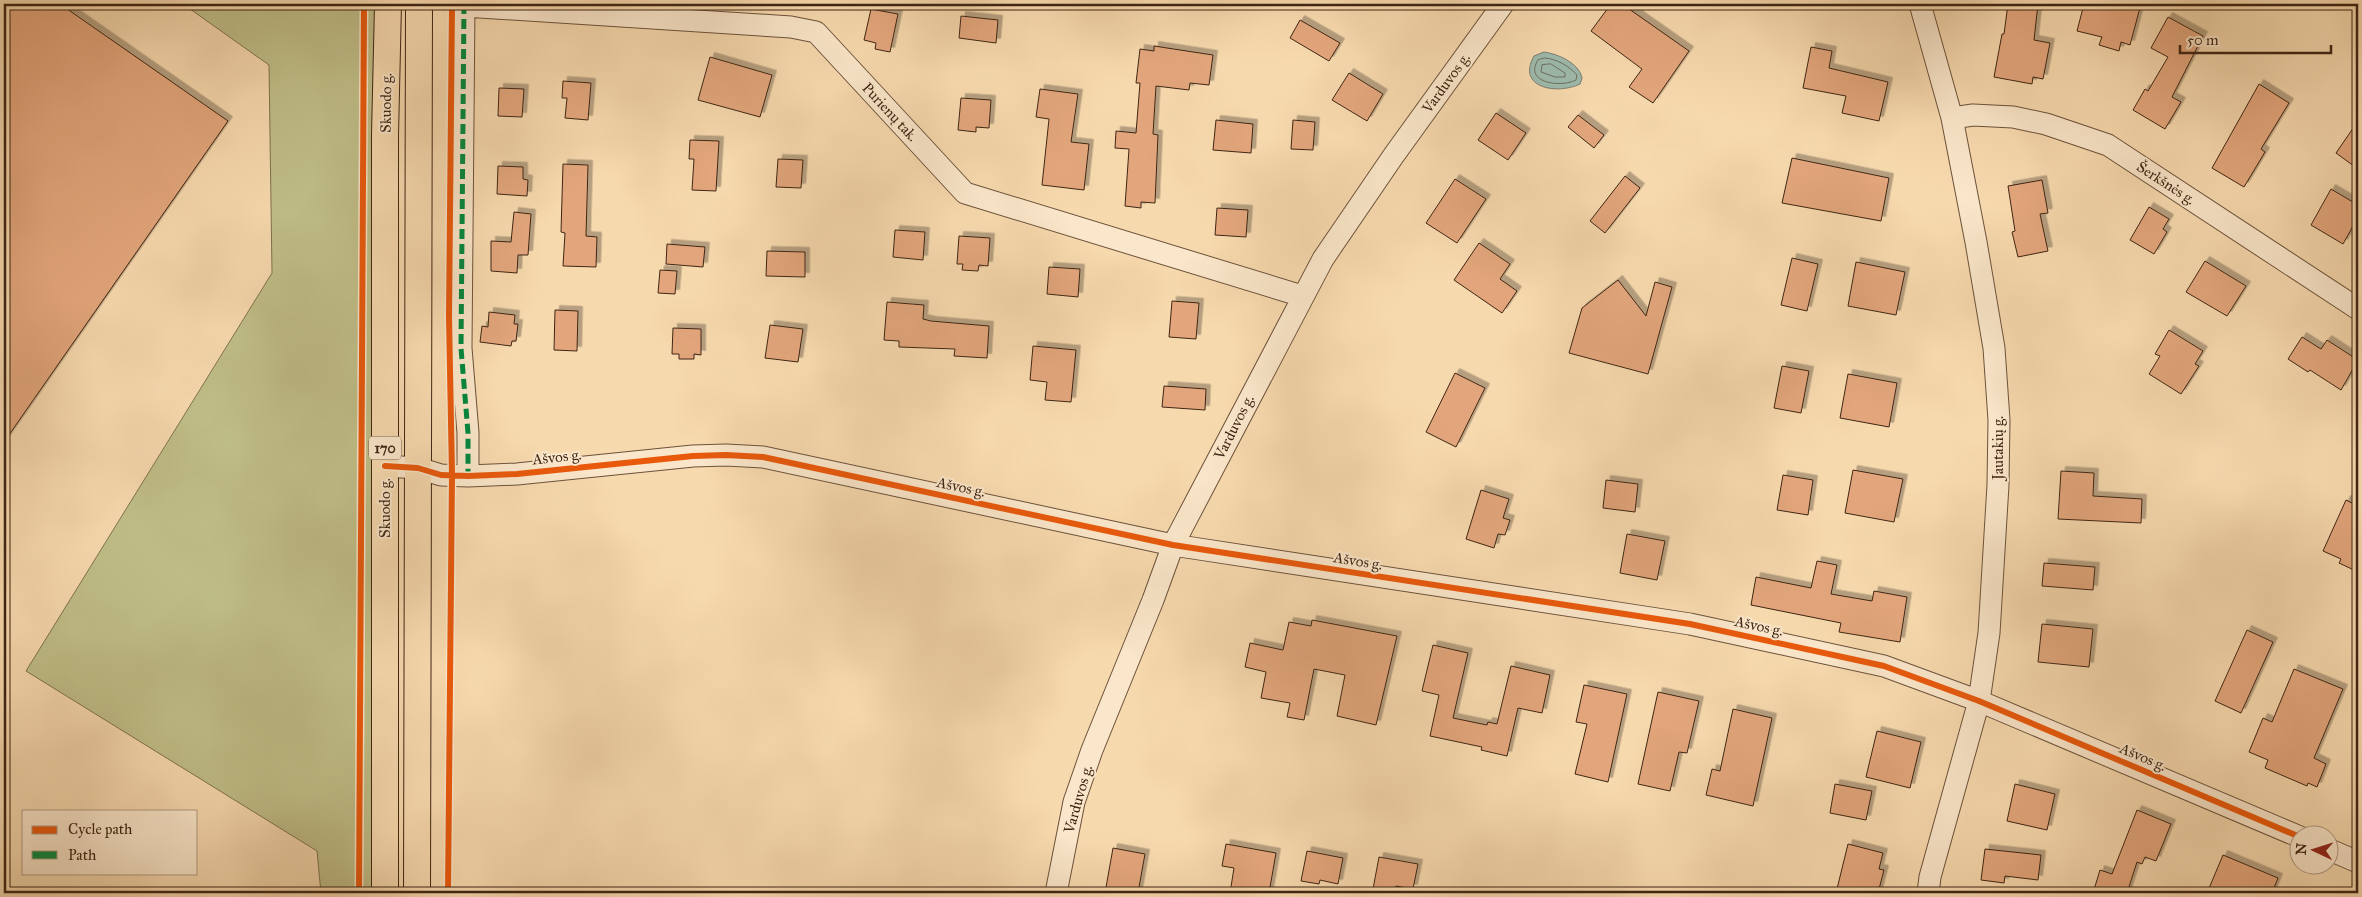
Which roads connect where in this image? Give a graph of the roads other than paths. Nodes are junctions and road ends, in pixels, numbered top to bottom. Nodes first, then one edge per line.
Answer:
1 (388, 4) edge
2 (418, 4) edge
3 (1503, 4) edge
4 (1920, 4) edge
5 (464, 5) edge
6 (1952, 118) junction
7 (1302, 296) junction
8 (2358, 309) edge
9 (385, 466) junction
10 (418, 468) junction
11 (468, 476) junction
12 (1173, 545) junction
13 (1979, 701) junction
14 (2290, 833) edge
15 (2340, 854) edge
16 (2358, 862) edge
17 (385, 893) edge
18 (418, 893) edge
19 (1056, 893) edge
20 (1928, 893) edge

1 - 9 main road, Skuodo g. / 170
2 - 10 main road, 170
3 - 7 street, Varduvos g.
4 - 6 street, Jautakių g.
5 - 7 street, Purienų tak.
5 - 11 street
6 - 8 street, Šerkšnės g.
6 - 13 street, Jautakių g.
7 - 12 street, Varduvos g.
9 - 10 street, Ašvos g.
9 - 17 main road, Skuodo g. / 170
10 - 11 street, Ašvos g.
10 - 18 main road, 170
11 - 12 street, Ašvos g.
12 - 13 street, Ašvos g.
12 - 19 street, Varduvos g.
13 - 14 street, Ašvos g.
13 - 20 street, Jautakių g.
15 - 16 street

